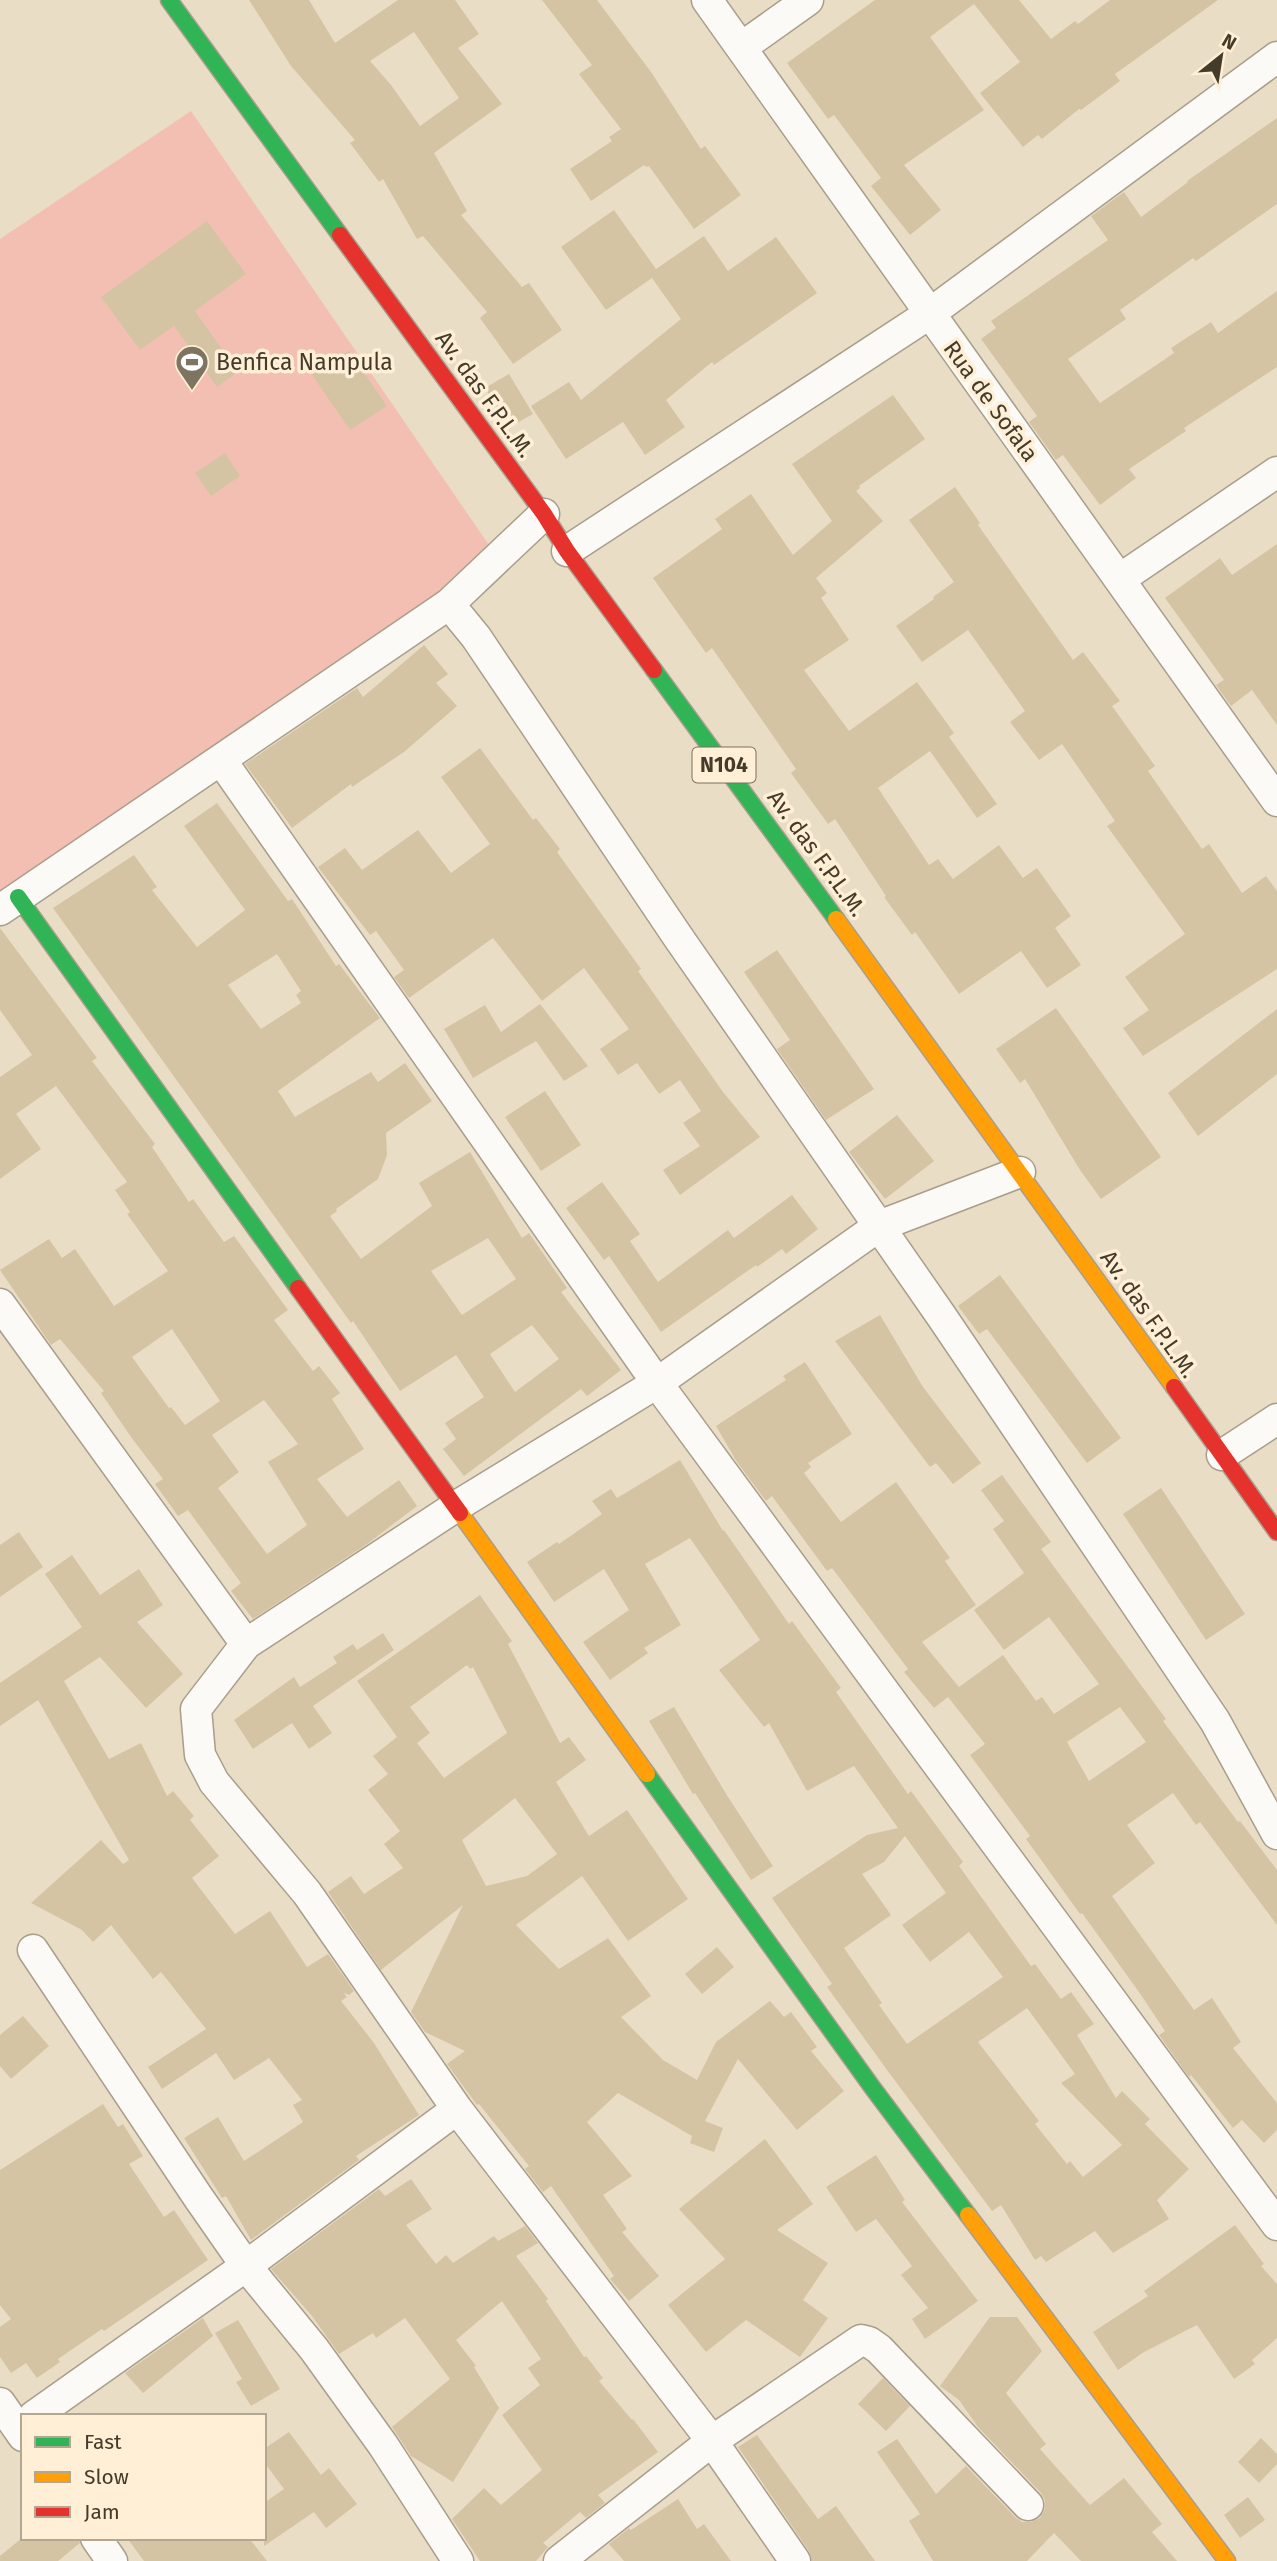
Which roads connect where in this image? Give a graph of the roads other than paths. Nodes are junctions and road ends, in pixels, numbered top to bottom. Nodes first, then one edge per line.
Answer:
1 (169, 0) edge
2 (707, 0) edge
3 (808, 0) edge
4 (742, 47) junction
5 (1277, 57) edge
6 (929, 314) junction
7 (1277, 472) edge
8 (544, 514) junction
9 (567, 551) junction
10 (1120, 579) junction
11 (449, 604) junction
12 (221, 760) junction
13 (1277, 801) edge
14 (9, 903) edge
15 (1020, 1172) junction
16 (879, 1226) junction
17 (0, 1304) edge
18 (657, 1383) junction
19 (1277, 1419) edge
20 (1222, 1455) junction
21 (455, 1507) junction
22 (1277, 1532) edge
23 (246, 1644) junction
24 (1277, 1834) edge
25 (33, 1950) dead end
26 (457, 2109) junction
27 (1277, 2225) edge
28 (246, 2266) junction
29 (0, 2403) edge
30 (40, 2414) edge
31 (19, 2429) edge
32 (712, 2441) junction
33 (1028, 2505) dead end
34 (97, 2540) edge
35 (112, 2561) edge
36 (458, 2561) edge
37 (559, 2561) edge
38 (795, 2561) edge
39 (1227, 2561) edge

1 - 8 street, Av. das F.P.L.M. / N104
2 - 4 street, Rua de Sofala
3 - 4 street
4 - 6 street, Rua de Sofala
5 - 6 street
6 - 9 street
6 - 10 street, Rua de Sofala
7 - 10 street
8 - 9 street, Av. das F.P.L.M. / N104
8 - 11 street
9 - 15 street, Av. das F.P.L.M. / N104
10 - 13 street, Rua de Sofala
11 - 12 street
11 - 16 street
12 - 14 street
12 - 18 street
14 - 21 street
15 - 16 street
15 - 20 street, Av. das F.P.L.M. / N104
16 - 18 street
16 - 24 street
17 - 23 street
18 - 21 street
18 - 27 street
19 - 20 street
20 - 22 street, Av. das F.P.L.M. / N104
21 - 23 street
21 - 39 street
23 - 26 street
25 - 28 street
26 - 28 street
26 - 32 street
28 - 30 street
28 - 36 street
29 - 31 street
32 - 33 street
32 - 37 street
32 - 38 street
34 - 35 street

